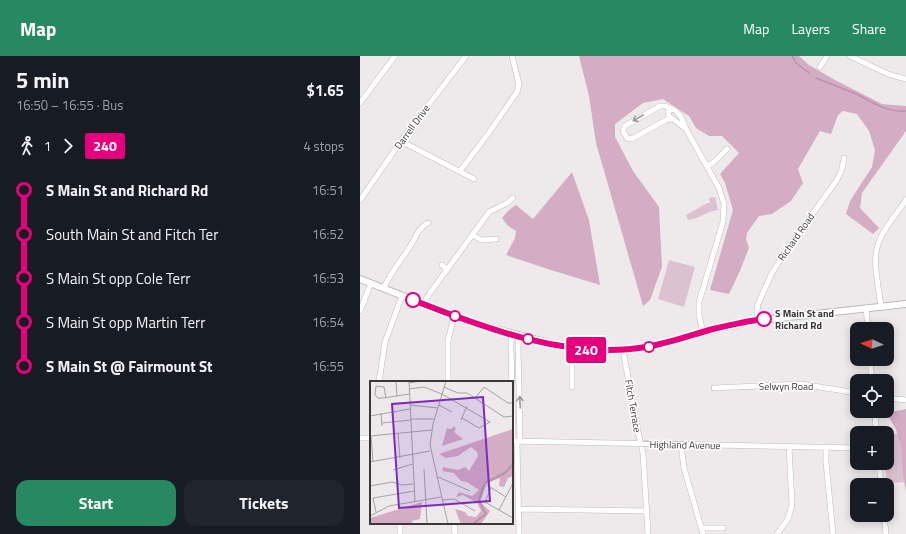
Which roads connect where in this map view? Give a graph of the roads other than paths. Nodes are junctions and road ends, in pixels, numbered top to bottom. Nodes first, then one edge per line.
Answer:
1 (395, 56) edge
2 (466, 56) edge
3 (512, 56) edge
4 (827, 56) edge
5 (850, 56) edge
6 (820, 67) dead end
7 (906, 79) edge
8 (361, 99) edge
9 (673, 108) junction
10 (671, 119) junction
11 (686, 129) junction
12 (401, 141) junction
13 (727, 149) dead end
14 (844, 158) dead end
15 (707, 166) junction
16 (460, 171) junction
17 (474, 179) dead end
18 (513, 198) dead end
19 (360, 200) edge
20 (906, 200) edge
21 (428, 223) dead end
22 (473, 236) junction
23 (496, 239) dead end
24 (442, 265) dead end
25 (447, 270) junction
26 (360, 279) edge
27 (371, 283) junction
28 (384, 288) junction
29 (402, 296) junction
30 (423, 304) junction
31 (906, 304) edge
32 (881, 307) junction
33 (866, 308) junction
34 (360, 310) edge
35 (454, 316) junction
36 (758, 320) junction
37 (867, 322) edge
38 (703, 332) junction
39 (512, 334) junction
40 (519, 336) junction
41 (572, 348) junction
42 (623, 350) junction
43 (379, 381) edge
44 (448, 381) edge
45 (513, 381) edge
46 (513, 382) edge
47 (572, 387) dead end
48 (714, 388) dead end
49 (850, 392) edge
50 (894, 399) edge
51 (906, 400) edge
52 (516, 441) edge
53 (641, 444) junction
54 (681, 445) junction
55 (788, 447) junction
56 (826, 447) junction
57 (850, 448) edge
58 (519, 509) junction
59 (646, 512) junction
60 (885, 522) edge
61 (454, 524) edge
62 (723, 528) dead end
63 (702, 531) edge
64 (455, 534) edge
65 (519, 534) edge
66 (648, 534) edge
67 (777, 534) edge
68 (833, 534) edge
69 (886, 534) edge

1 - 8 street
2 - 12 street, Darrell Drive
3 - 16 street
4 - 6 street
5 - 7 street
9 - 10 street
9 -> 10 street
9 - 11 street
10 - 11 street
11 - 15 street
12 - 16 street
12 - 19 street, Darrell Drive
13 - 15 street
14 - 36 street, Richard Road
15 - 38 street
16 - 17 street
18 - 22 street
20 - 32 street
21 - 28 street
22 - 23 street
22 - 25 street
24 - 25 street
25 - 30 street
26 - 27 main road
27 - 28 main road
27 - 34 street
28 - 29 main road
29 - 30 main road
29 - 43 street
30 - 35 main road
31 - 32 main road
32 - 33 main road
33 - 36 main road
33 - 37 street
35 - 39 main road
35 - 44 street
36 - 38 main road
38 - 42 main road
39 - 40 main road
39 - 45 street
40 - 41 main road
52 -> 40 street
41 - 42 main road
41 - 47 street
42 - 53 street, Fitch Terrace
46 - 52 street
48 - 49 street, Selwyn Road
50 - 51 street
52 - 53 street, Highland Avenue
52 - 58 street
53 - 54 street, Highland Avenue
53 - 59 street, Fitch Terrace
54 - 55 street, Highland Avenue
54 - 63 street
55 - 56 street, Highland Avenue
55 - 67 street
56 - 57 street, Highland Avenue
56 - 68 street
58 - 59 street
58 - 65 street
59 - 66 street, Fitch Terrace
60 - 69 street
61 - 64 street
62 - 63 street

